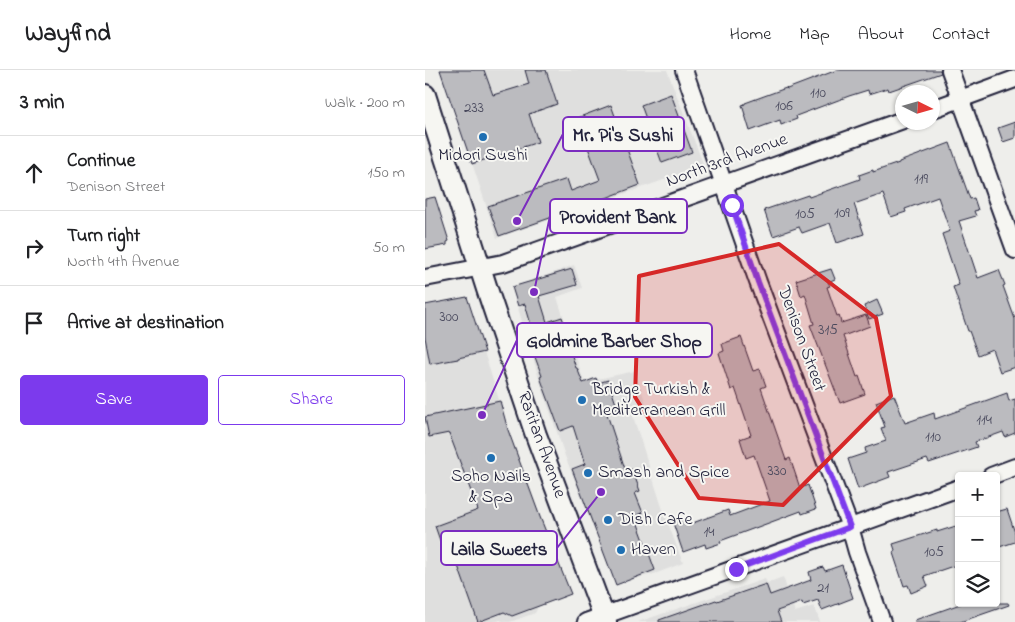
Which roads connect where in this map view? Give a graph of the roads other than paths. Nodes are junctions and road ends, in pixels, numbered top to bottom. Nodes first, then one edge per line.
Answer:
1 (684, 70) edge
2 (950, 70) edge
3 (1015, 79) edge
4 (425, 96) edge
5 (960, 100) junction
6 (940, 107) edge
7 (895, 123) edge
8 (724, 184) junction
9 (1015, 250) edge
10 (480, 267) junction
11 (425, 278) edge
12 (1015, 467) edge
13 (1000, 473) edge
14 (955, 489) edge
15 (850, 527) junction
16 (599, 620) edge
17 (882, 622) edge

1 - 8 street, Denison Street
2 - 5 street
3 - 5 street
4 - 10 main road, Raritan Avenue
5 - 6 street
5 - 9 street
7 - 8 street, North 3rd Avenue
8 - 10 street, North 3rd Avenue
8 - 15 street, Denison Street
10 - 11 street, North 3rd Avenue
10 - 16 main road, Raritan Avenue
12 - 13 street
14 - 15 street
15 - 16 street
15 - 17 street, Denison Street

